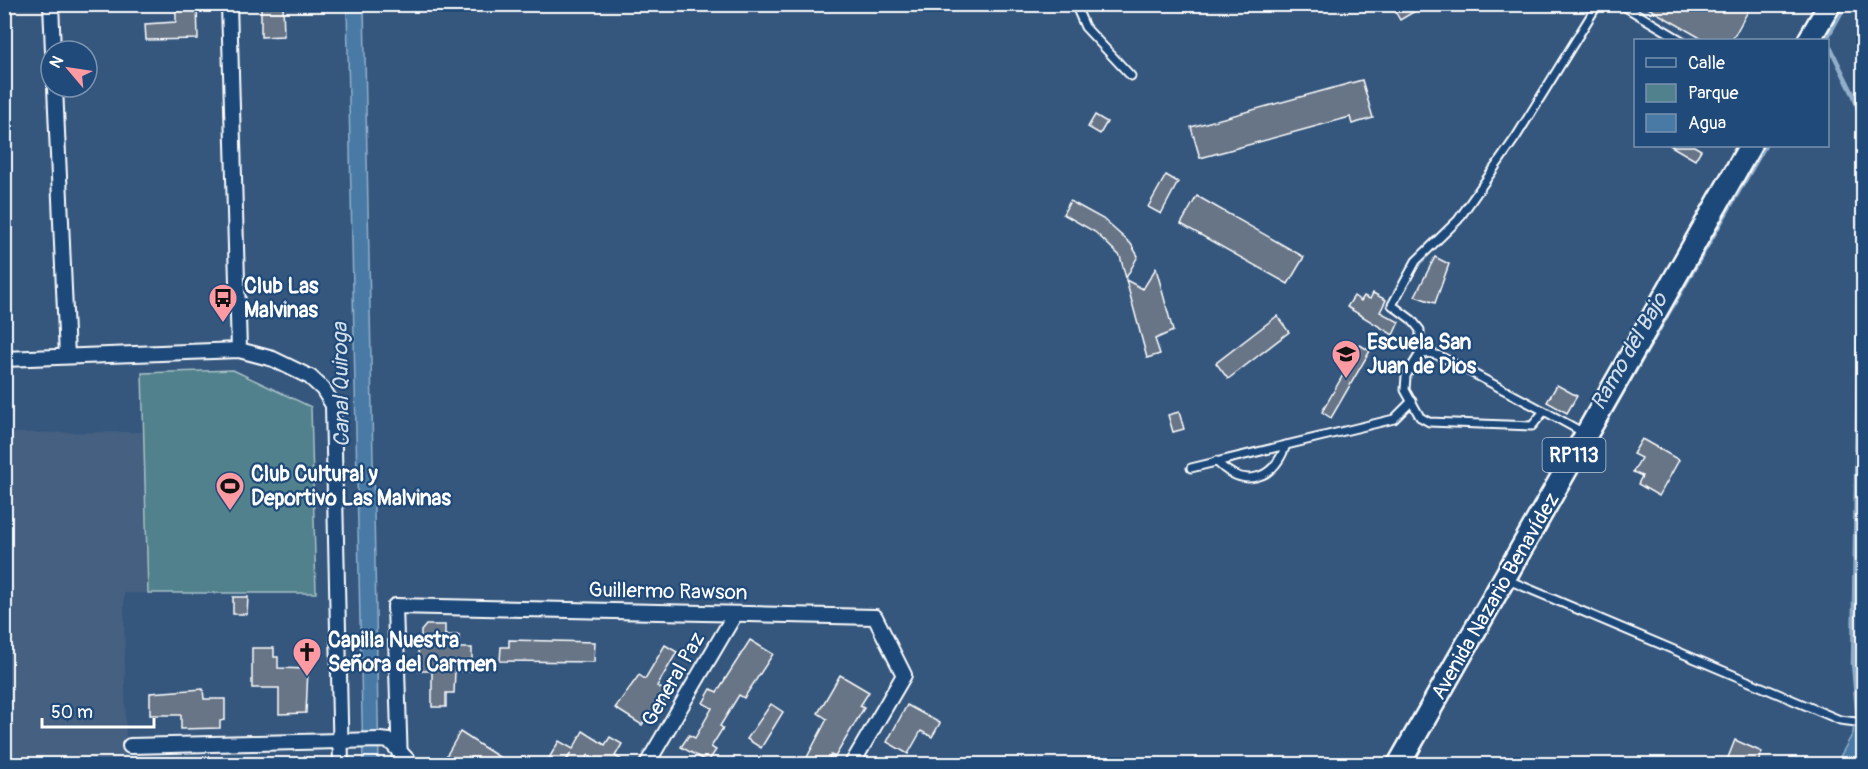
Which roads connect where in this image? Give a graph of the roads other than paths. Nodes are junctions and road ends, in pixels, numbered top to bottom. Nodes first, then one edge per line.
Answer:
1 (51, 4) edge
2 (229, 4) edge
3 (1075, 4) edge
4 (1598, 4) edge
5 (1620, 4) edge
6 (1830, 4) edge
7 (52, 39) edge
8 (1680, 39) edge
9 (1810, 39) edge
10 (1131, 76) dead end
11 (56, 99) edge
12 (1749, 147) edge
13 (239, 350) junction
14 (67, 356) junction
15 (1419, 356) junction
16 (4, 358) edge
17 (1412, 401) junction
18 (1544, 411) junction
19 (1586, 435) junction
20 (1286, 445) junction
21 (1216, 461) junction
22 (1191, 468) dead end
23 (1504, 579) junction
24 (735, 614) junction
25 (1863, 723) edge
26 (340, 740) junction
27 (130, 746) dead end
28 (400, 758) edge
29 (340, 765) edge
30 (411, 765) edge
31 (647, 765) edge
32 (852, 765) edge
33 (1399, 765) edge

1 - 7 street
2 - 13 street
3 - 10 lane
4 - 15 lane
5 - 8 lane
6 - 9 main road
11 - 14 street
12 - 19 main road, Avenida Nazario Benavídez / RP113
13 - 14 street
13 - 26 street
14 - 16 street
15 - 17 lane
15 - 18 lane
17 - 18 lane
17 - 20 lane
18 - 19 lane
19 - 23 main road, Avenida Nazario Benavídez / RP113
20 - 21 lane
20 - 21 lane
21 - 22 lane
23 - 25 lane
23 - 33 main road, Avenida Nazario Benavídez / RP113
24 - 28 street, Guillermo Rawson
24 - 31 street, General Paz
24 - 32 street, Guillermo Rawson
26 - 27 street
26 - 28 street
26 - 29 street
28 - 30 street

